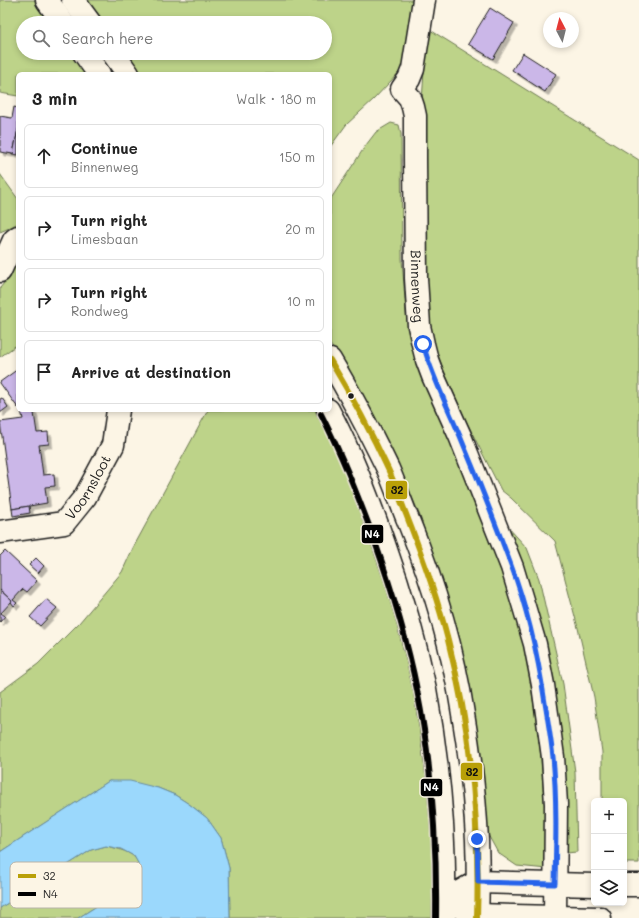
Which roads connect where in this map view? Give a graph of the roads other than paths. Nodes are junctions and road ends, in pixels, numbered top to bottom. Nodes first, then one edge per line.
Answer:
1 (47, 0) edge
2 (73, 0) edge
3 (424, 0) edge
4 (58, 16) edge
5 (85, 16) edge
6 (89, 60) edge
7 (118, 60) edge
8 (98, 72) edge
9 (127, 72) edge
10 (11, 240) edge
11 (0, 271) edge
12 (332, 363) edge
13 (118, 412) edge
14 (329, 412) edge
15 (0, 532) edge
16 (478, 882) junction
17 (574, 884) edge
18 (627, 885) edge
19 (639, 885) edge
20 (444, 909) edge
21 (477, 916) edge
22 (561, 917) edge
23 (600, 918) edge

1 - 4 main road
2 - 5 main road
3 - 17 main road, Binnenweg
6 - 8 main road
7 - 9 main road
10 - 11 main road
12 - 16 main road
13 - 15 main road, Voornsloot
14 - 20 main road
16 - 17 main road
16 - 20 main road
16 - 21 main road
17 - 22 main road, Binnenweg
18 - 19 main road
20 - 21 main road
21 - 22 main road
22 - 23 main road

